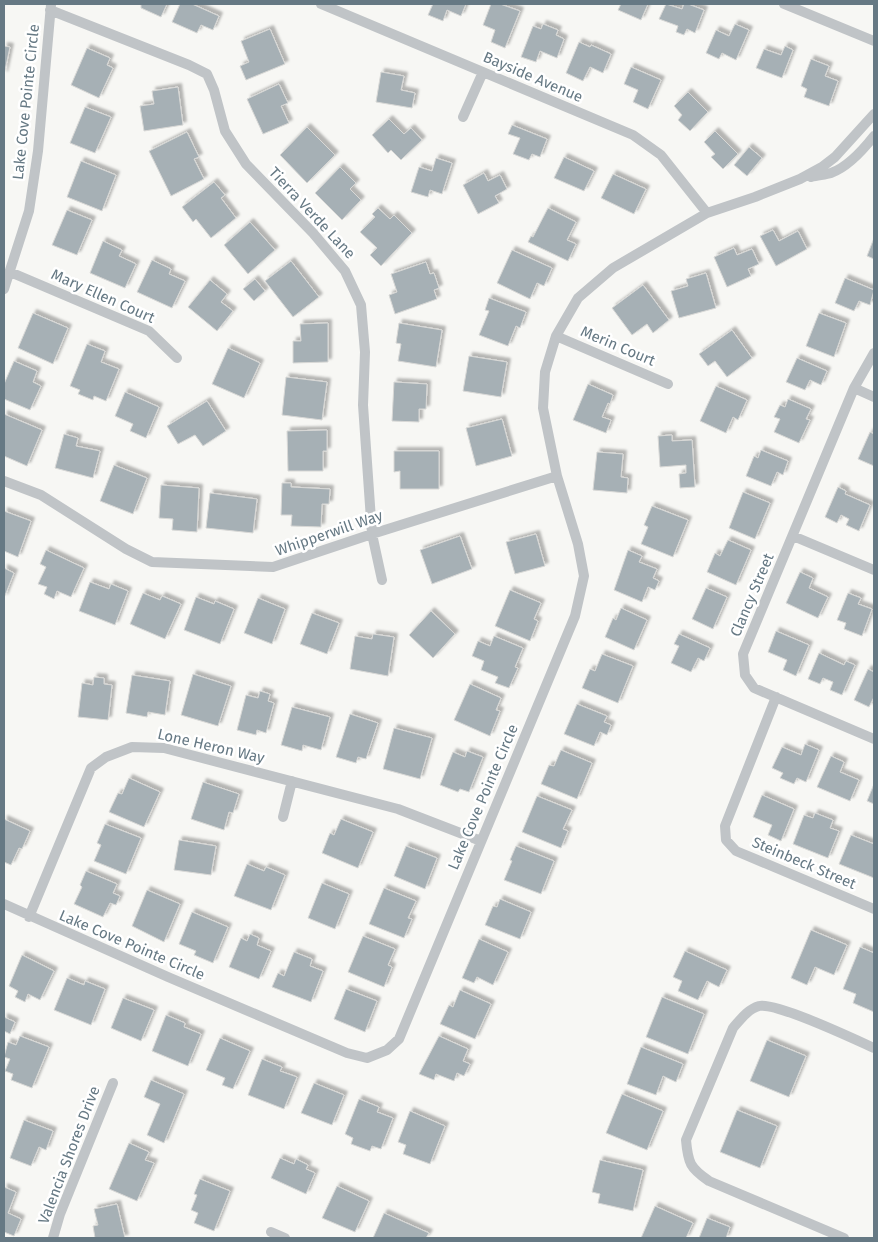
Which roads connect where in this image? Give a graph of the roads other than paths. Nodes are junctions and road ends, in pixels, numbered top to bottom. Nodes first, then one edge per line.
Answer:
1 (320, 4) edge
2 (784, 4) edge
3 (51, 7) edge
4 (874, 41) edge
5 (482, 72) junction
6 (874, 114) edge
7 (463, 117) dead end
8 (874, 136) edge
9 (800, 178) junction
10 (707, 213) junction
11 (10, 272) junction
12 (4, 289) edge
13 (556, 336) junction
14 (874, 352) edge
15 (177, 358) dead end
16 (668, 384) dead end
17 (854, 388) junction
18 (874, 396) edge
19 (557, 476) junction
20 (4, 481) edge
21 (372, 534) junction
22 (793, 536) junction
23 (874, 570) edge
24 (382, 580) dead end
25 (776, 697) junction
26 (874, 739) edge
27 (292, 781) junction
28 (283, 817) dead end
29 (481, 841) junction
30 (4, 904) edge
31 (874, 909) edge
32 (29, 917) junction
33 (874, 1048) edge
34 (114, 1083) dead end
35 (271, 1232) dead end
36 (53, 1238) edge
37 (285, 1238) edge
38 (844, 1238) edge

1 - 5 street, Bayside Avenue
2 - 4 street
3 - 11 street, Lake Cove Pointe Circle
3 - 21 street, Tierra Verde Lane
5 - 7 street
5 - 10 street, Bayside Avenue
6 - 9 street
8 - 9 street
9 - 10 street, Lake Cove Pointe Circle
10 - 13 street, Lake Cove Pointe Circle
11 - 12 street, Lake Cove Pointe Circle
11 - 15 street, Mary Ellen Court
13 - 16 street, Merin Court
13 - 19 street, Lake Cove Pointe Circle
14 - 17 street, Clancy Street
17 - 18 street
17 - 22 street, Clancy Street
19 - 21 street, Whipperwill Way
19 - 29 street, Lake Cove Pointe Circle
20 - 21 street, Whipperwill Way
21 - 24 street, Tierra Verde Lane
22 - 23 street
22 - 25 street, Clancy Street
25 - 26 street, Clancy Street
25 - 31 street, Steinbeck Street
27 - 28 street
27 - 29 street, Lone Heron Way
27 - 32 street, Lone Heron Way
29 - 32 street, Lake Cove Pointe Circle
30 - 32 street, Lake Cove Pointe Circle
33 - 38 street
34 - 36 street, Valencia Shores Drive
35 - 37 street

